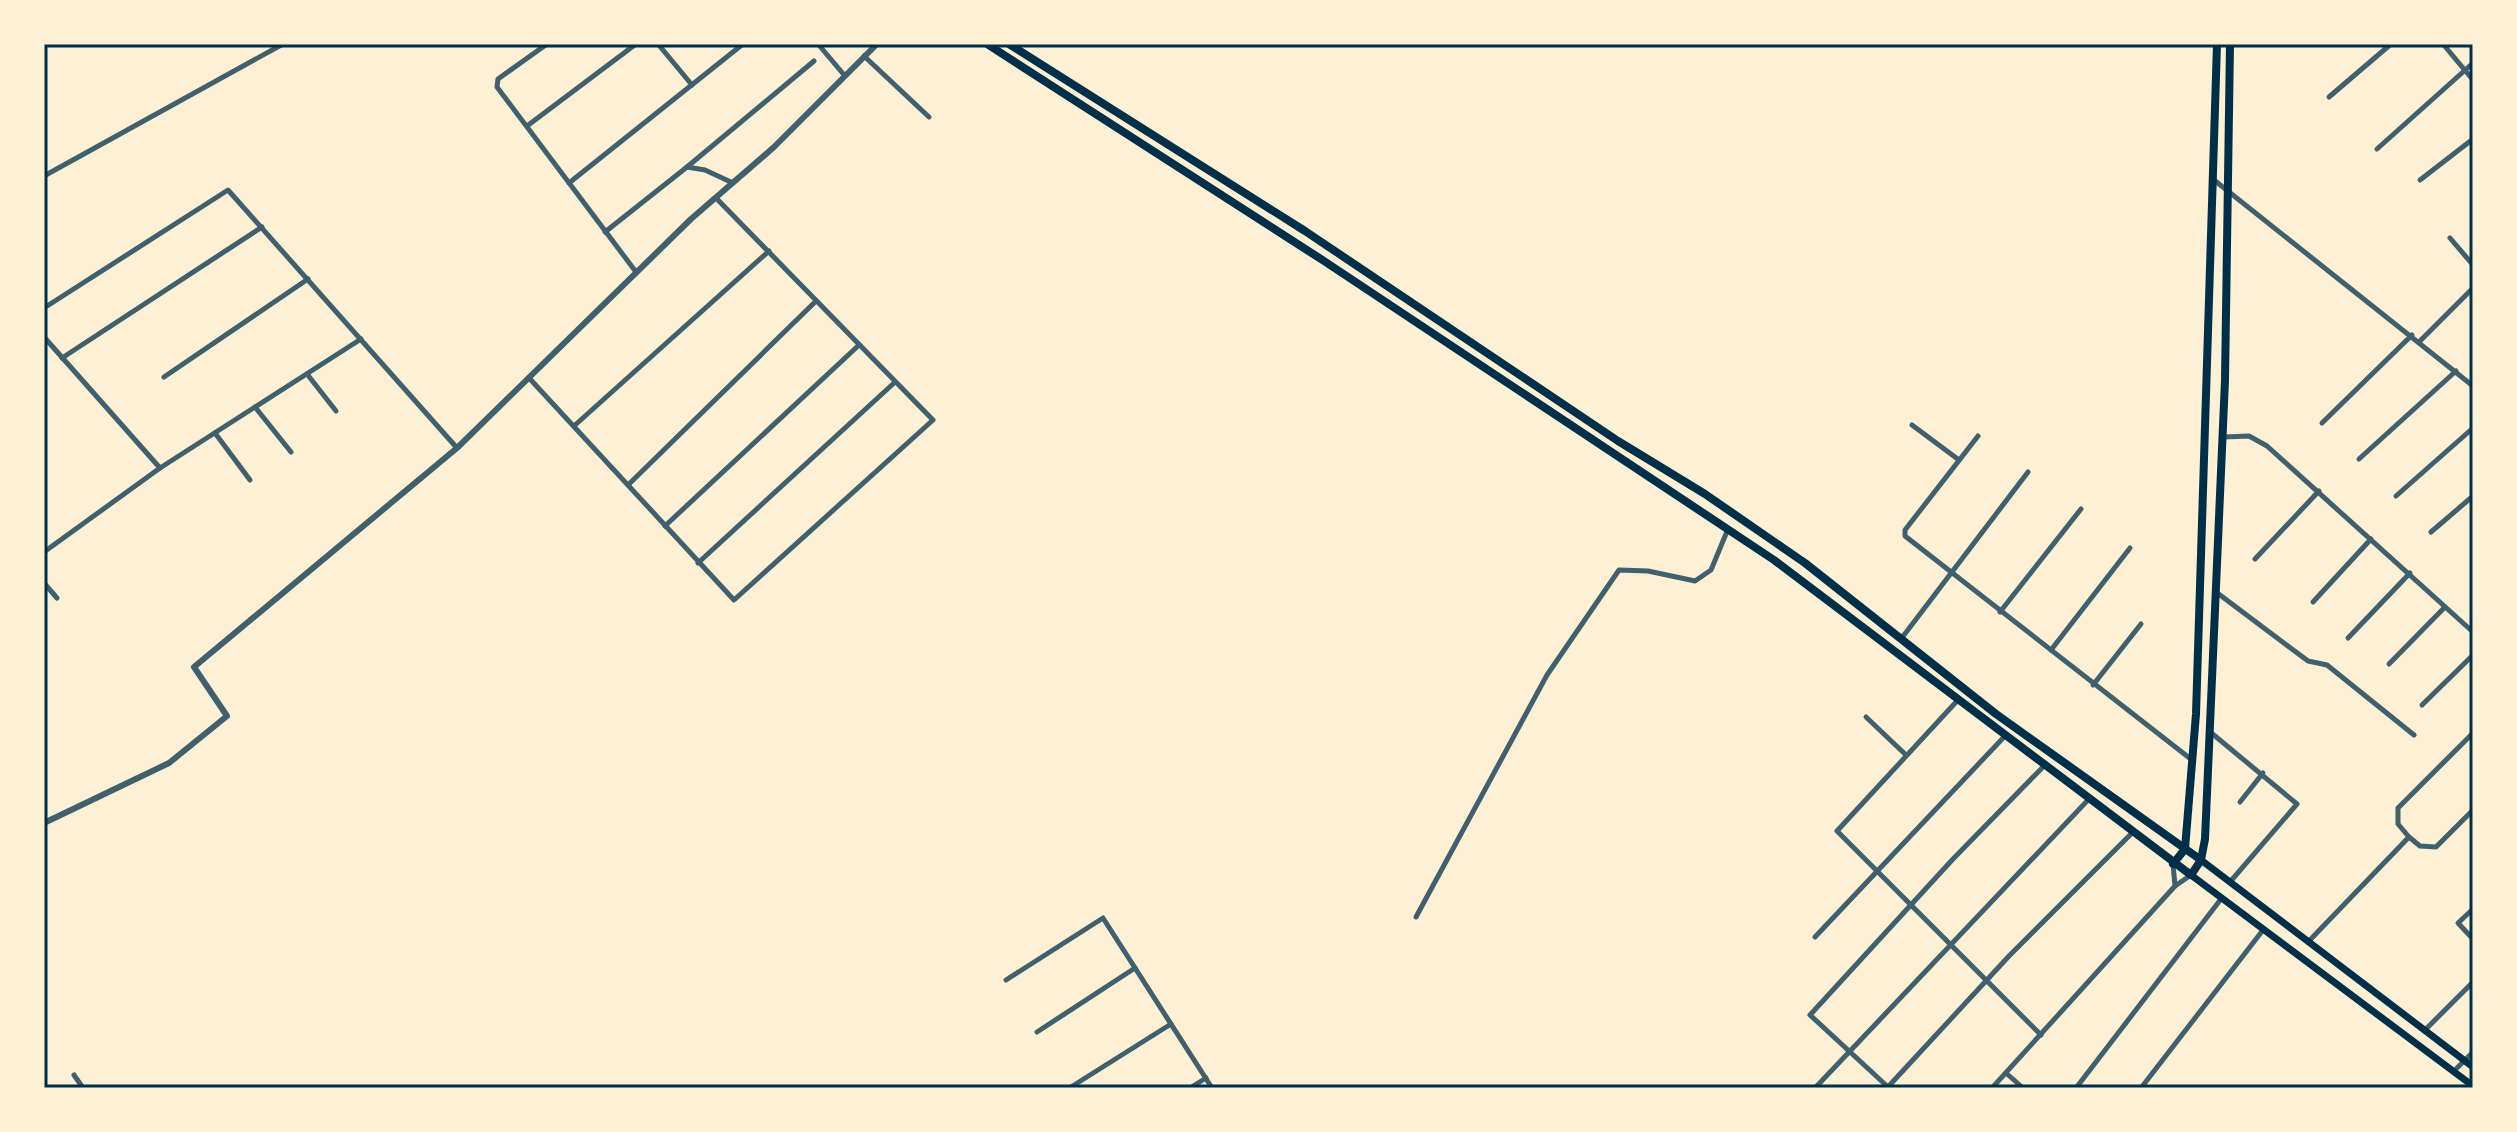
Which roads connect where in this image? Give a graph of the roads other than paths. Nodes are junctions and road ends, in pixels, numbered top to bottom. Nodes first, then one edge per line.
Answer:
1 (283, 44) edge
2 (547, 44) edge
3 (636, 44) edge
4 (658, 44) edge
5 (743, 44) edge
6 (818, 44) edge
7 (877, 44) edge
8 (987, 44) edge
9 (1009, 44) edge
10 (2217, 44) edge
11 (2230, 44) edge
12 (2391, 44) edge
13 (2443, 44) edge
14 (864, 56) junction
15 (814, 61) dead end
16 (2473, 63) edge
17 (2465, 70) junction
18 (845, 76) junction
19 (2473, 80) edge
20 (692, 85) junction
21 (2329, 97) dead end
22 (929, 117) dead end
23 (527, 126) junction
24 (2473, 139) edge
25 (2377, 149) dead end
26 (687, 167) junction
27 (44, 176) edge
28 (2213, 179) junction
29 (2420, 180) dead end
30 (569, 183) junction
31 (733, 183) junction
32 (2228, 191) junction
33 (716, 198) junction
34 (262, 227) junction
35 (1305, 231) junction
36 (605, 232) junction
37 (2450, 238) dead end
38 (1295, 242) junction
39 (769, 251) junction
40 (2473, 265) edge
41 (636, 272) junction
42 (308, 279) junction
43 (2473, 288) edge
44 (816, 301) junction
45 (44, 308) edge
46 (2412, 335) junction
47 (44, 337) edge
48 (361, 339) junction
49 (2420, 341) junction
50 (859, 345) junction
51 (62, 358) junction
52 (2456, 371) junction
53 (307, 374) junction
54 (164, 377) dead end
55 (530, 379) junction
56 (894, 383) junction
57 (2473, 386) edge
58 (255, 407) junction
59 (336, 411) dead end
60 (2322, 423) dead end
61 (1912, 425) dead end
62 (574, 426) junction
63 (2473, 428) edge
64 (215, 433) junction
65 (1978, 436) dead end
66 (2223, 437) junction
67 (457, 448) junction
68 (291, 452) dead end
69 (2359, 459) dead end
70 (1959, 460) junction
71 (160, 468) junction
72 (2028, 472) dead end
73 (250, 480) dead end
74 (628, 485) junction
75 (2319, 491) junction
76 (2396, 496) dead end
77 (2473, 496) edge
78 (2081, 509) dead end
79 (665, 526) junction
80 (1728, 529) junction
81 (2431, 532) dead end
82 (2371, 539) junction
83 (2130, 548) dead end
84 (44, 552) edge
85 (2255, 559) dead end
86 (698, 563) junction
87 (2410, 573) junction
88 (1950, 574) junction
89 (44, 583) edge
90 (2216, 592) junction
91 (57, 598) dead end
92 (2313, 602) dead end
93 (2445, 607) junction
94 (2000, 612) junction
95 (2141, 624) dead end
96 (2473, 632) edge
97 (2348, 638) dead end
98 (1901, 639) junction
99 (2051, 650) junction
100 (2473, 655) edge
101 (2389, 664) dead end
102 (2093, 685) junction
103 (1957, 701) junction
104 (2422, 705) dead end
105 (1866, 717) dead end
106 (2209, 731) junction
107 (2473, 733) edge
108 (2414, 735) dead end
109 (2004, 737) junction
110 (1906, 755) junction
111 (2192, 760) junction
112 (2043, 767) junction
113 (2263, 773) junction
114 (2088, 800) junction
115 (2240, 802) dead end
116 (2473, 810) edge
117 (44, 823) edge
118 (2132, 833) junction
119 (2409, 837) junction
120 (2185, 849) junction
121 (2201, 860) junction
122 (2173, 864) junction
123 (1878, 872) junction
124 (2191, 875) junction
125 (2230, 883) junction
126 (2175, 886) junction
127 (2221, 899) junction
128 (1910, 904) junction
129 (2473, 909) edge
130 (1416, 917) dead end
131 (2263, 930) junction
132 (1815, 937) dead end
133 (2473, 939) edge
134 (2307, 942) junction
135 (1950, 944) junction
136 (1135, 968) junction
137 (1006, 980) dead end
138 (1987, 981) junction
139 (2473, 982) edge
140 (1171, 1024) junction
141 (2425, 1030) junction
142 (1037, 1032) dead end
143 (2041, 1035) junction
144 (1849, 1051) junction
145 (2473, 1052) edge
146 (2465, 1061) junction
147 (2473, 1067) edge
148 (2454, 1072) junction
149 (2005, 1073) junction
150 (74, 1075) dead end
151 (1206, 1078) junction
152 (2473, 1086) edge
153 (1071, 1087) edge
154 (83, 1088) edge
155 (1190, 1088) edge
156 (1212, 1088) edge
157 (1815, 1088) edge
158 (1887, 1088) edge
159 (1992, 1088) edge
160 (2023, 1088) edge
161 (2076, 1088) edge
162 (2141, 1088) edge

1 - 27 street
2 - 23 street
3 - 23 street
4 - 20 street
5 - 20 street
6 - 18 street
7 - 14 street
8 - 38 main road
9 - 35 main road
10 - 28 main road
11 - 32 main road
12 - 21 street
13 - 17 street
14 - 18 street
14 - 22 street
15 - 26 street
16 - 17 street
17 - 19 street
17 - 25 street
18 - 31 street
20 - 30 street
23 - 30 street
24 - 29 street
26 - 31 street
26 - 36 street
28 - 32 street
28 - 111 main road
30 - 36 street
31 - 33 street
32 - 46 street
32 - 66 main road
33 - 39 street
33 - 41 street
34 - 42 street
34 - 45 street
34 - 51 street
35 - 38 street
35 - 98 main road
36 - 41 street
37 - 40 street
38 - 80 main road
39 - 44 street
39 - 62 street
41 - 55 street
42 - 48 street
42 - 54 street
43 - 49 street
44 - 50 street
44 - 74 street
46 - 49 street
46 - 60 street
47 - 51 street
48 - 53 street
48 - 67 street
49 - 52 street
50 - 56 street
50 - 79 street
51 - 71 street
52 - 57 street
52 - 69 street
53 - 58 street
53 - 59 street
55 - 62 street
55 - 67 street
56 - 86 street
56 - 86 street
58 - 64 street
58 - 68 street
61 - 70 street
62 - 74 street
63 - 76 street
64 - 71 street
64 - 73 street
65 - 70 street
66 - 75 street
66 - 90 main road
67 - 117 street
70 - 88 street
71 - 84 street
72 - 88 street
74 - 79 street
75 - 82 street
75 - 85 street
77 - 81 street
78 - 94 street
79 - 86 street
80 - 103 main road
80 - 130 street
82 - 87 street
82 - 92 street
83 - 99 street
87 - 93 street
87 - 97 street
88 - 94 street
88 - 98 street
89 - 91 street
90 - 106 main road
90 - 108 street
93 - 96 street
93 - 101 street
94 - 99 street
95 - 102 street
98 - 120 main road
99 - 102 street
100 - 104 street
102 - 111 street
103 - 109 main road
103 - 110 street
105 - 110 street
106 - 113 street
106 - 121 main road
107 - 119 street
109 - 112 main road
109 - 123 street
110 - 123 street
111 - 120 main road
112 - 114 main road
112 - 128 street
113 - 115 street
113 - 125 street
114 - 118 main road
114 - 135 street
116 - 119 street
118 - 122 main road
118 - 138 street
119 - 134 street
120 - 121 main road
120 - 122 main road
121 - 124 main road
121 - 125 main road
122 - 124 main road
122 - 126 street
123 - 128 street
123 - 132 street
124 - 126 street
124 - 127 main road
125 - 134 main road
126 - 143 street
127 - 131 main road
127 - 161 street
128 - 135 street
128 - 144 street
129 - 133 street
131 - 148 main road
131 - 162 street
134 - 141 main road
135 - 138 street
135 - 144 street
136 - 137 street
136 - 140 street
136 - 142 street
138 - 143 street
138 - 158 street
139 - 141 street
140 - 151 street
140 - 153 street
141 - 146 main road
143 - 149 street
144 - 157 street
144 - 158 street
145 - 146 street
146 - 147 main road
146 - 148 street
148 - 152 main road
149 - 159 street
149 - 160 street
150 - 154 street
151 - 155 street
151 - 156 street

